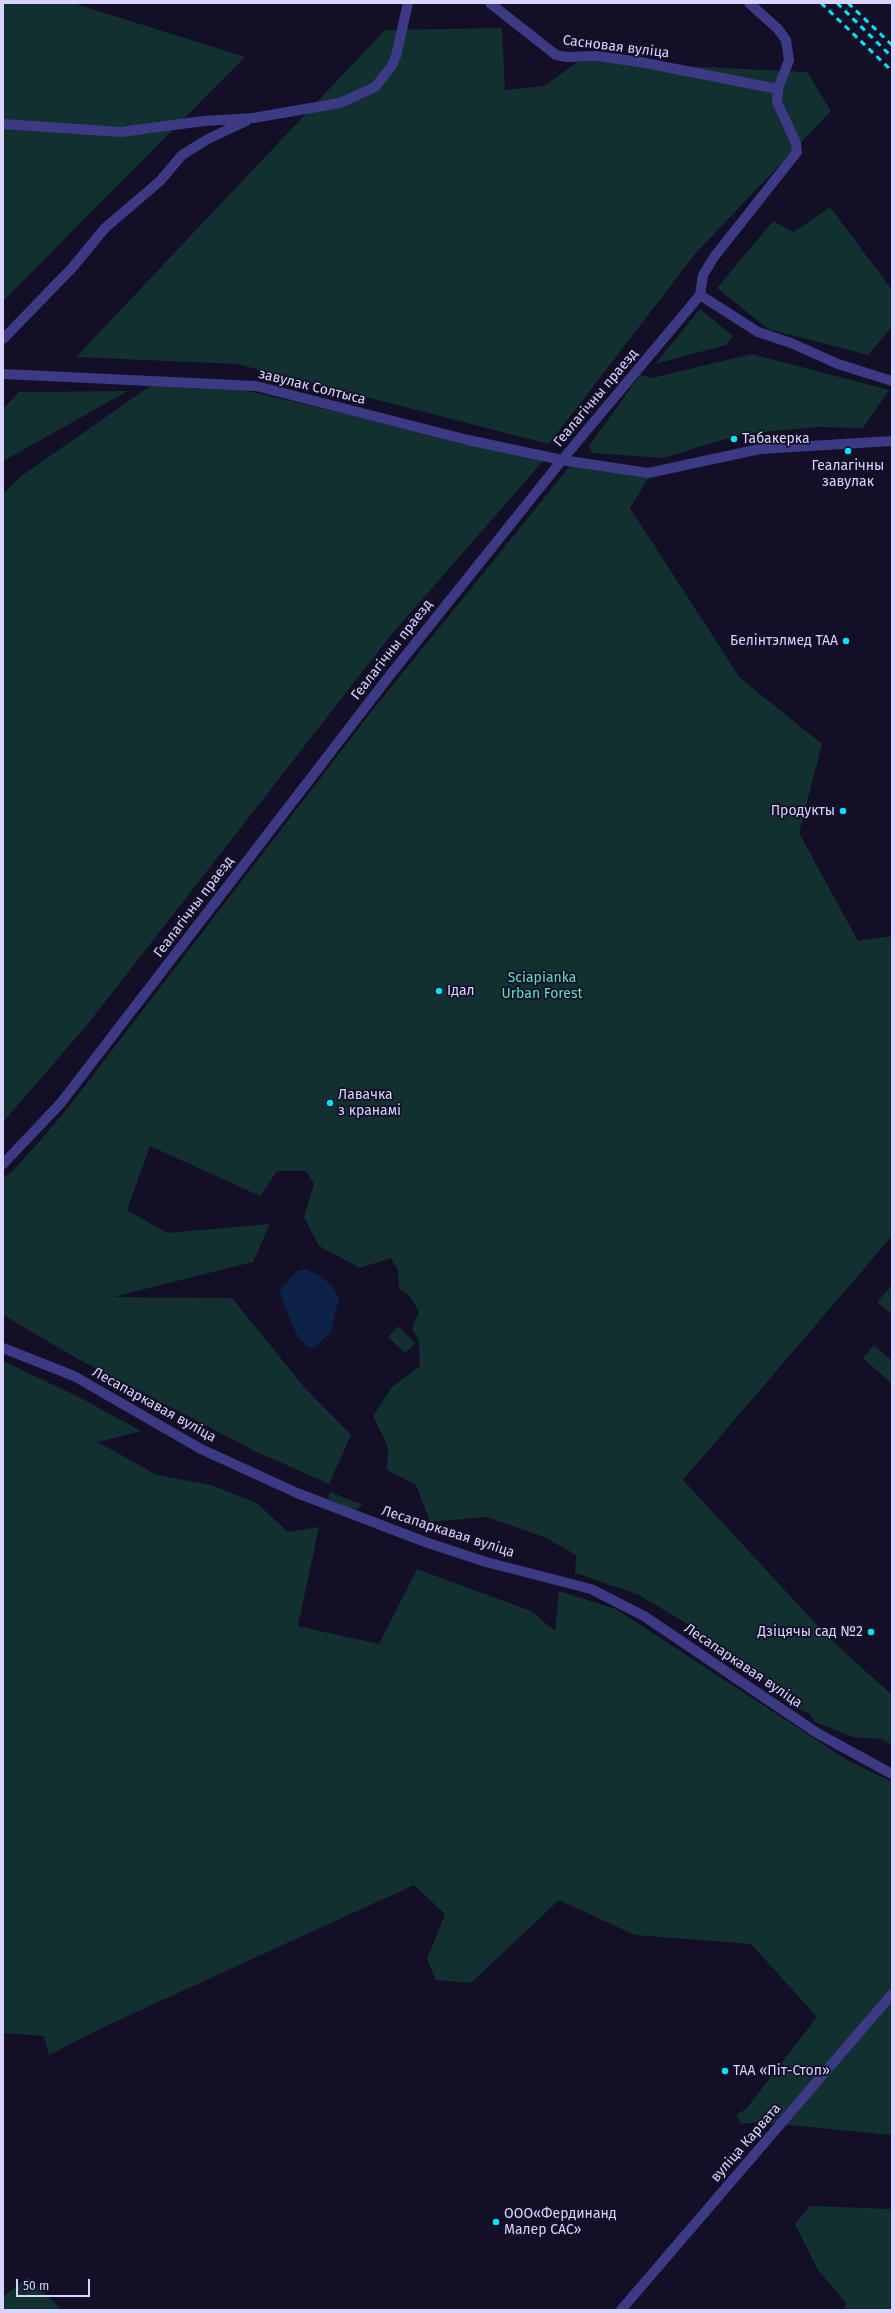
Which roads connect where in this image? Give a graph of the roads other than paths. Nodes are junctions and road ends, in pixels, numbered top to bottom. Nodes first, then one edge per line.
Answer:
1 (408, 3) edge
2 (490, 3) edge
3 (750, 3) edge
4 (778, 89) junction
5 (253, 118) junction
6 (3, 124) edge
7 (700, 295) junction
8 (3, 339) edge
9 (3, 374) edge
10 (892, 381) edge
11 (892, 440) edge
12 (562, 460) junction
13 (3, 1164) edge
14 (3, 1348) edge
15 (892, 1774) edge
16 (892, 1994) edge
17 (622, 2310) edge

1 - 5 street
2 - 4 street, Сасновая вуліца
3 - 4 street
4 - 7 street
5 - 6 street
5 - 8 street
7 - 10 street
7 - 12 street, Геалагічны праезд
9 - 12 street, завулак Солтыса
11 - 12 street, завулак Солтыса
12 - 13 street, Геалагічны праезд
14 - 15 street, Лесапаркавая вуліца
16 - 17 street, вуліца Карвата

